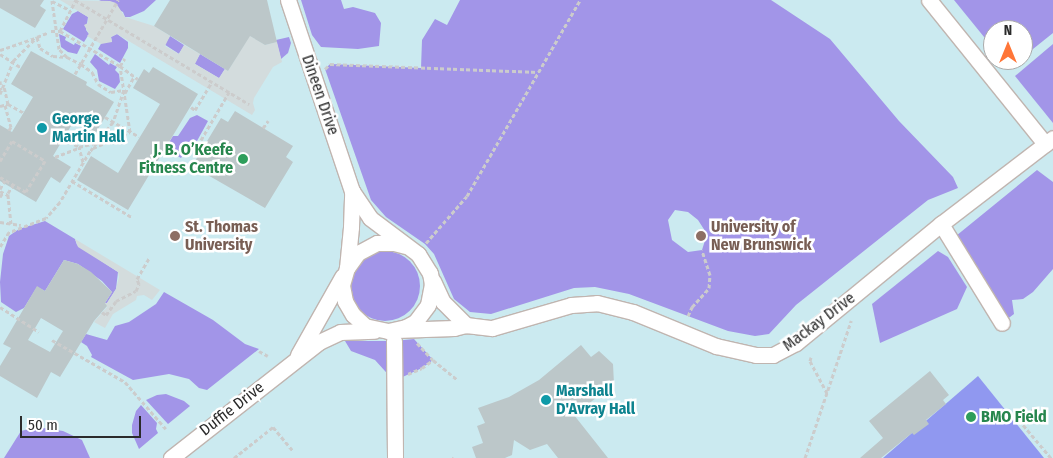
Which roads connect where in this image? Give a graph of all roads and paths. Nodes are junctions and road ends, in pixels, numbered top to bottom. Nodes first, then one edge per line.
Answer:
1 (76, 0) edge
2 (118, 0) edge
3 (288, 0) edge
4 (580, 0) edge
5 (929, 0) edge
6 (70, 10) junction
7 (107, 19) junction
8 (58, 30) junction
9 (37, 37) junction
10 (90, 48) junction
11 (0, 52) edge
12 (68, 57) junction
13 (125, 58) dead end
14 (13, 61) junction
15 (81, 64) junction
16 (120, 66) junction
17 (20, 67) dead end
18 (325, 69) dead end
19 (538, 72) junction
20 (74, 74) dead end
21 (0, 80) edge
22 (212, 82) junction
23 (4, 85) junction
24 (124, 92) junction
25 (229, 92) junction
26 (1, 93) edge
27 (7, 104) junction
28 (249, 104) dead end
29 (0, 106) edge
30 (191, 106) dead end
31 (24, 113) dead end
32 (105, 117) dead end
33 (268, 121) dead end
34 (113, 122) junction
35 (264, 128) dead end
36 (9, 130) dead end
37 (130, 132) junction
38 (139, 137) dead end
39 (63, 138) dead end
40 (200, 140) dead end
41 (1049, 141) edge
42 (96, 143) junction
43 (79, 148) junction
44 (92, 148) junction
45 (55, 157) dead end
46 (0, 161) edge
47 (83, 163) junction
48 (0, 177) edge
49 (5, 180) junction
50 (72, 181) junction
51 (11, 183) junction
52 (352, 190) junction
53 (1, 191) edge
54 (8, 195) junction
55 (0, 198) edge
56 (133, 218) dead end
57 (0, 222) edge
58 (11, 224) junction
59 (941, 224) junction
60 (24, 226) junction
61 (425, 244) dead end
62 (405, 246) junction
63 (0, 247) edge
64 (702, 250) dead end
65 (150, 258) dead end
66 (346, 270) junction
67 (430, 273) junction
68 (0, 307) edge
69 (102, 312) dead end
70 (688, 316) dead end
71 (851, 321) dead end
72 (1002, 323) dead end
73 (466, 325) junction
74 (380, 331) junction
75 (39, 332) dead end
76 (395, 336) junction
77 (414, 339) dead end
78 (52, 340) dead end
79 (259, 351) dead end
80 (268, 356) dead end
81 (811, 357) dead end
82 (294, 360) junction
83 (432, 360) junction
84 (458, 380) dead end
85 (394, 381) junction
86 (827, 393) junction
87 (1035, 408) dead end
88 (166, 429) dead end
89 (293, 451) dead end
90 (171, 458) edge
91 (234, 458) edge
92 (395, 458) edge
93 (805, 458) edge
94 (1051, 458) edge

1 - 6 path
1 - 7 path
2 - 7 path
3 - 52 street, Dineen Drive
4 - 19 path
5 - 41 street
6 - 8 path
6 - 8 path
7 - 10 path
7 - 22 path
8 - 9 path
8 - 10 path
8 - 12 path
9 - 11 path
9 - 12 path
9 - 14 path
10 - 15 path
10 - 16 path
11 - 14 path
12 - 15 path
13 - 16 path
14 - 17 path
14 - 23 path
15 - 20 path
15 - 24 path
16 - 24 path
16 - 24 path
18 - 19 path
19 - 61 path
21 - 26 path
22 - 25 path
22 - 30 path
23 - 26 path
23 - 27 path
24 - 34 path
24 - 37 path
25 - 28 path
25 - 40 path
27 - 29 path
27 - 31 path
27 - 36 path
32 - 34 path
33 - 35 path
34 - 37 path
34 - 42 path
37 - 38 path
37 - 44 path
39 - 43 path
41 - 59 street, Mackay Drive
42 - 43 path
42 - 44 path
43 - 45 path
43 - 47 path
44 - 47 path
46 - 51 path
47 - 50 path
48 - 49 path
49 - 51 path
49 - 53 path
50 - 56 path
50 - 60 path
51 - 54 path
52 - 62 street
52 - 66 street, Duffie Drive
53 - 54 path
53 - 55 path
54 - 58 path
57 - 58 path
58 - 60 path
59 - 72 street
59 - 73 street, Mackay Drive
60 - 63 path
62 - 66 street
62 - 67 street
64 - 70 path
65 - 69 path
66 - 74 street
66 - 82 street, Duffie Drive
67 - 73 street
67 - 76 street
68 - 75 path
71 - 86 path
73 - 76 street, Mackay Drive
74 - 76 street
74 - 82 street, Duffie Drive
76 - 85 street
77 - 83 path
78 - 88 path
79 - 80 path
81 - 86 path
82 - 90 street, Duffie Drive
83 - 84 path
83 - 85 path
85 - 92 street
86 - 93 path
87 - 94 path
89 - 91 path

